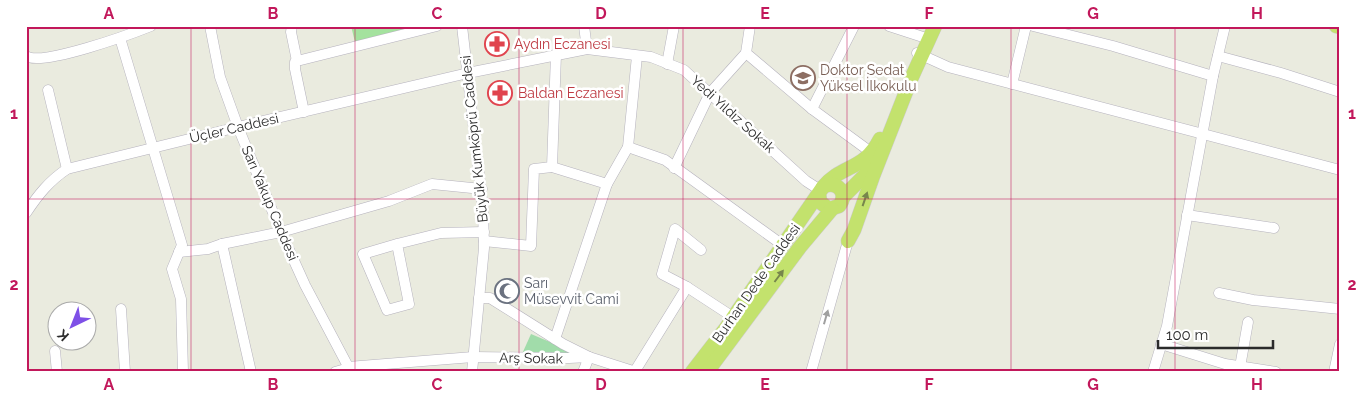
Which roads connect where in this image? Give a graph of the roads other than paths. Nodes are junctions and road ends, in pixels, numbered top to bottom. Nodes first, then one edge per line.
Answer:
1 (151, 26) edge
2 (210, 26) edge
3 (292, 26) edge
4 (437, 26) edge
5 (462, 26) edge
6 (584, 26) edge
7 (674, 26) edge
8 (750, 26) edge
9 (854, 26) edge
10 (889, 26) edge
11 (935, 26) edge
12 (1026, 26) edge
13 (1032, 26) edge
14 (1224, 26) edge
15 (1336, 26) edge
16 (1340, 27) edge
17 (927, 34) edge
18 (120, 38) junction
19 (587, 49) junction
20 (746, 53) junction
21 (556, 54) junction
22 (919, 54) junction
23 (26, 56) edge
24 (637, 56) junction
25 (1218, 56) junction
26 (297, 61) junction
27 (667, 64) junction
28 (464, 74) junction
29 (1213, 76) junction
30 (1012, 84) junction
31 (48, 90) dead end
32 (1340, 92) edge
33 (710, 94) junction
34 (812, 109) junction
35 (304, 112) junction
36 (238, 127) junction
37 (1203, 134) junction
38 (628, 147) junction
39 (154, 148) junction
40 (876, 155) junction
41 (552, 167) junction
42 (674, 168) junction
43 (67, 170) junction
44 (1340, 170) edge
45 (607, 184) junction
46 (482, 189) junction
47 (821, 190) junction
48 (37, 196) junction
49 (843, 198) junction
50 (26, 200) edge
51 (832, 209) junction
52 (26, 213) edge
53 (1186, 214) junction
54 (1274, 228) dead end
55 (281, 232) junction
56 (484, 236) junction
57 (848, 241) junction
58 (222, 244) junction
59 (397, 244) junction
60 (784, 246) junction
61 (700, 250) dead end
62 (179, 252) junction
63 (688, 287) junction
64 (1219, 293) dead end
65 (479, 298) junction
66 (121, 308) dead end
67 (1340, 309) edge
68 (733, 317) junction
69 (1248, 322) dead end
70 (555, 339) junction
71 (1161, 344) junction
72 (1340, 344) edge
73 (55, 351) dead end
74 (585, 354) junction
75 (473, 357) junction
76 (1240, 367) junction
77 (349, 369) edge
78 (636, 371) edge
79 (57, 372) edge
80 (125, 372) edge
81 (183, 372) edge
82 (251, 372) edge
83 (335, 372) edge
84 (472, 372) edge
85 (583, 372) edge
86 (692, 372) edge
87 (707, 372) edge
88 (811, 372) edge
89 (1153, 372) edge
90 (1276, 372) edge
91 (1334, 372) edge

1 - 18 street
2 - 36 street, Sarı Yakup Caddesi
3 - 26 street
4 - 26 street
5 - 28 street, Büyük Kumköprü Caddesi
6 - 19 street
7 - 27 street
8 - 20 street
9 - 34 street
10 - 17 street
11 - 17 main road
12 - 30 street
13 - 29 street
14 - 25 street
15 - 16 main road
17 - 22 main road
18 - 23 street
18 - 39 street
19 - 21 street, Yedi Yıldız Sokak
19 - 24 street, Yedi Yıldız Sokak
20 - 33 street
20 - 34 street
21 - 28 street, Yedi Yıldız Sokak
21 - 41 street
22 - 30 street
22 - 40 main road
24 - 27 street, Yedi Yıldız Sokak
24 - 38 street
25 - 29 street
25 - 32 street
26 - 35 street
27 - 33 street, Yedi Yıldız Sokak
28 - 35 street, Üçler Caddesi
28 - 46 street, Büyük Kumköprü Caddesi
29 - 37 street
30 - 37 street
31 - 43 street
33 - 42 street
33 - 47 street, Yedi Yıldız Sokak
34 - 40 street
35 - 36 street, Üçler Caddesi
36 - 39 street, Üçler Caddesi
36 - 55 street, Sarı Yakup Caddesi
37 - 44 street
37 - 53 street
38 - 42 street
38 - 45 street
39 - 43 street, Üçler Caddesi
39 - 62 street
40 - 47 main road, Burhan Dede Caddesi
40 - 49 main road
57 -> 40 main road
41 - 45 street
41 - 56 street
42 - 60 street
43 - 48 street, Üçler Caddesi
45 - 70 street
46 - 55 street
46 - 56 street, Büyük Kumköprü Caddesi
47 - 49 main road
47 - 51 main road
47 - 60 main road, Burhan Dede Caddesi
48 - 50 street
48 - 52 street, Üçler Caddesi
49 - 51 main road
49 - 57 main road
87 -> 51 main road, Burhan Dede Caddesi
53 - 54 street
53 - 71 street
55 - 58 street
55 - 77 street, Sarı Yakup Caddesi
56 - 59 street
56 - 65 street, Büyük Kumköprü Caddesi
88 -> 57 street
58 - 62 street
58 - 82 street
59 - 59 street
60 - 68 main road, Burhan Dede Caddesi
61 - 63 street
62 - 81 street
63 - 68 street
63 - 78 street
64 - 67 street
65 - 70 street
65 - 75 street, Büyük Kumköprü Caddesi
66 - 80 street
68 - 86 main road, Burhan Dede Caddesi
69 - 76 street
70 - 74 street
71 - 76 street
71 - 89 street
72 - 91 street
73 - 79 street
74 - 75 street, Arş Sokak
74 - 78 street
74 - 85 street
75 - 77 street, Arş Sokak
75 - 84 street, Büyük Kumköprü Caddesi
76 - 90 street
77 - 83 street, Arş Sokak

